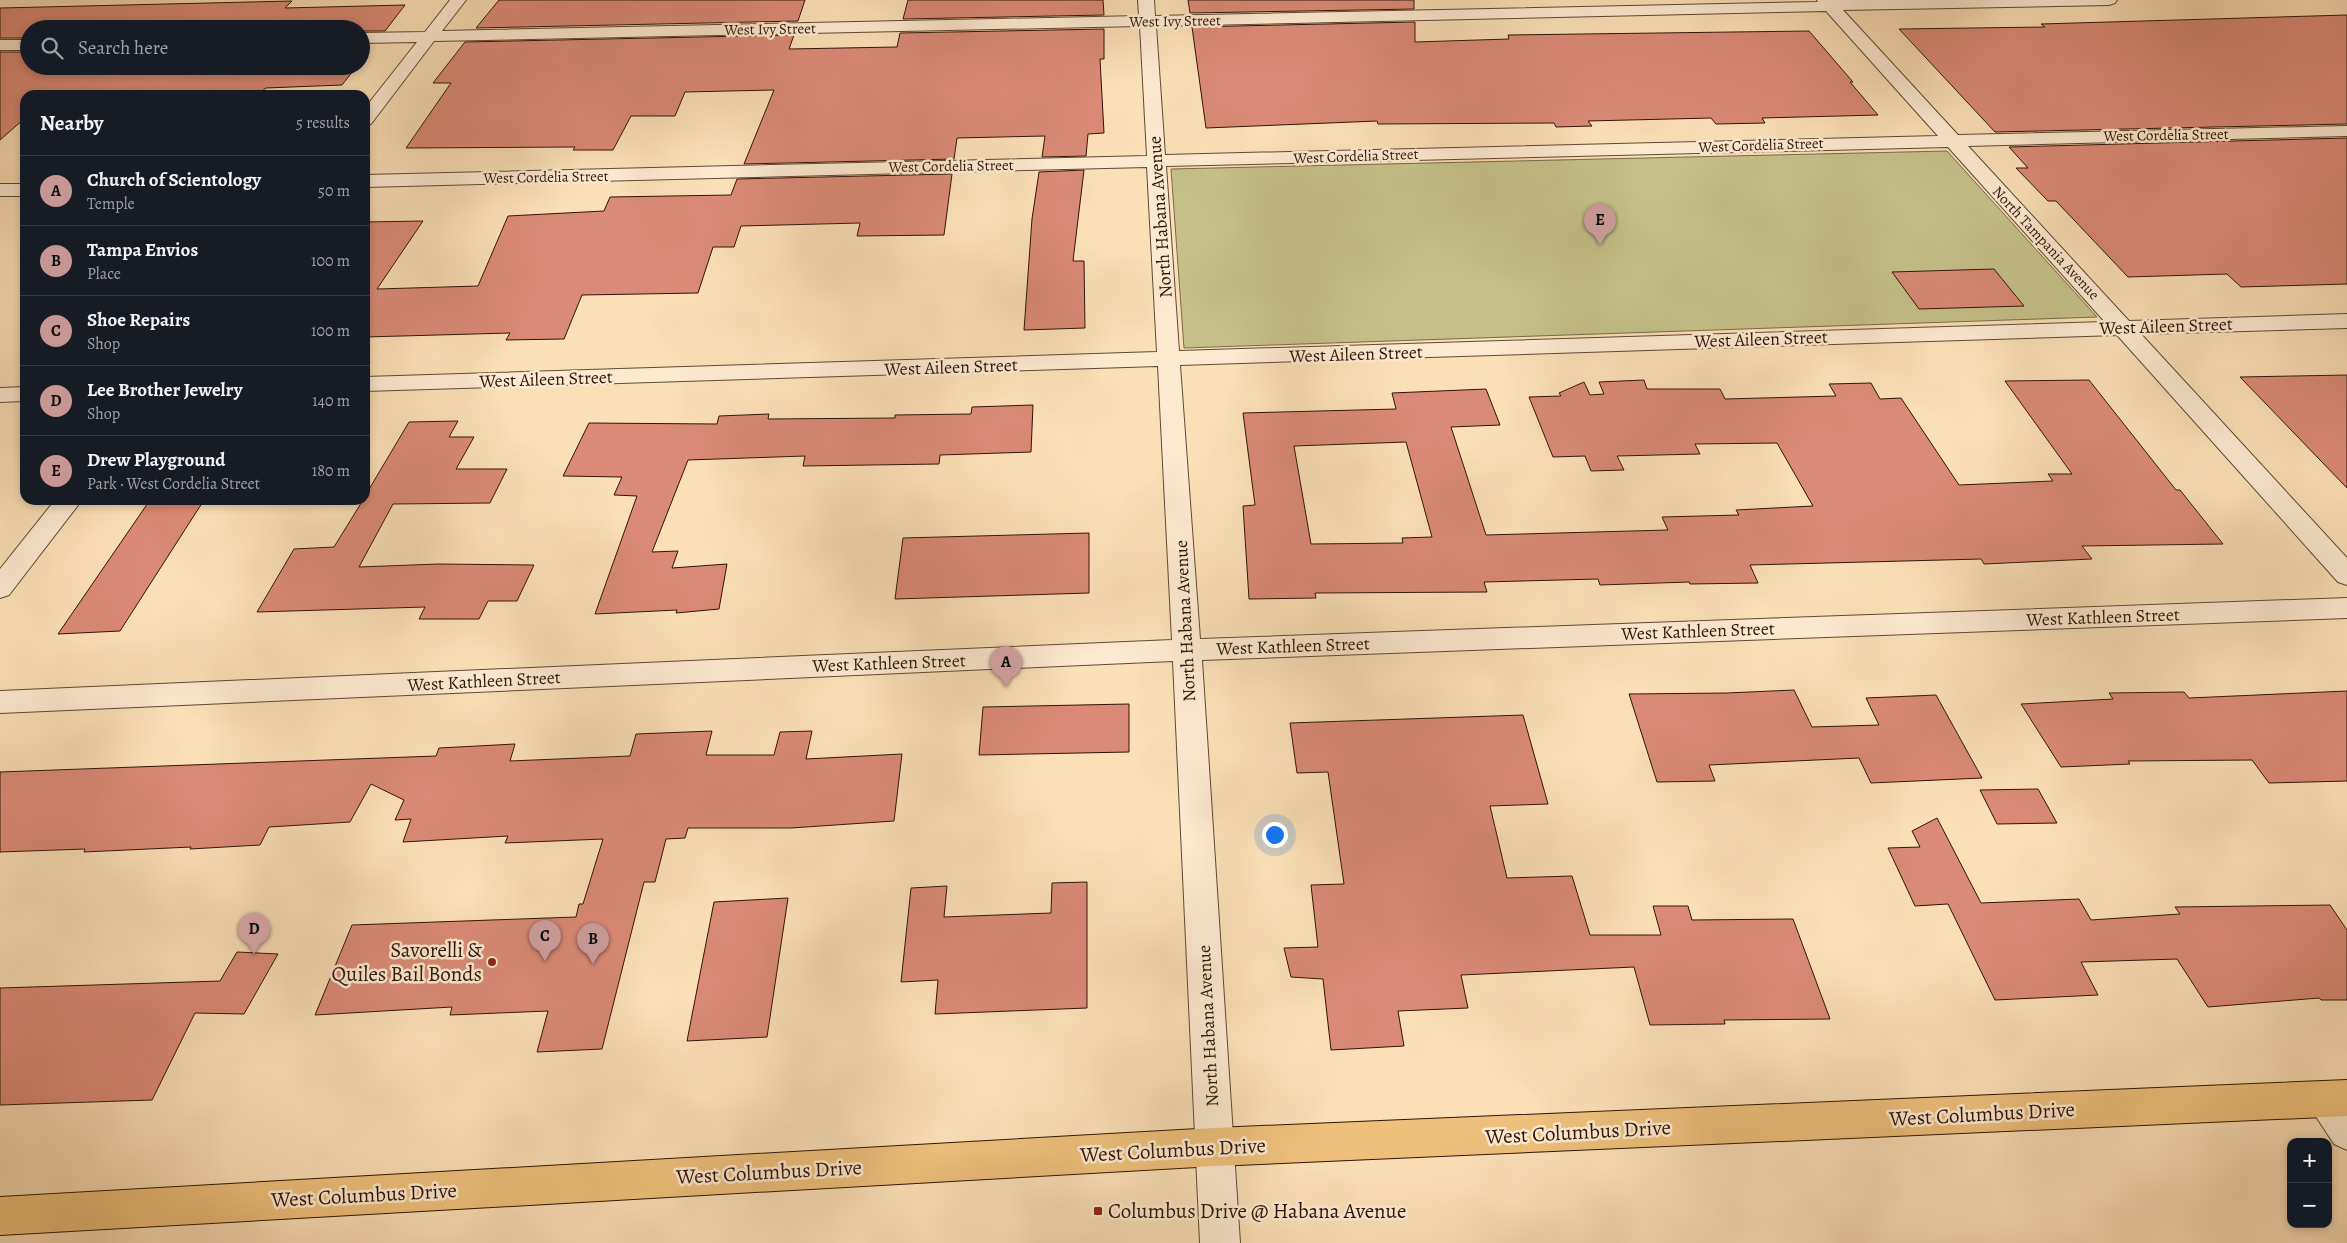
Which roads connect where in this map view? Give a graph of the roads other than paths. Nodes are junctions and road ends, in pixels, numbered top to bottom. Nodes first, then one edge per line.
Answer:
1 (458, 0) edge
2 (2109, 0) edge
3 (1828, 3) edge
4 (1147, 11) edge
5 (429, 37) junction
6 (370, 38) edge
7 (0, 45) edge
8 (20, 45) edge
9 (370, 114) edge
10 (2347, 131) edge
11 (1951, 140) junction
12 (1156, 161) junction
13 (370, 182) edge
14 (0, 190) edge
15 (20, 190) edge
16 (2347, 321) edge
17 (2123, 327) junction
18 (1169, 360) junction
19 (370, 384) edge
20 (20, 394) edge
21 (0, 395) edge
22 (65, 505) edge
23 (2347, 575) edge
24 (0, 588) edge
25 (2347, 608) edge
26 (1187, 650) junction
27 (0, 702) edge
28 (2337, 1099) edge
29 (2347, 1131) edge
30 (1215, 1147) junction
31 (0, 1216) edge
32 (1220, 1243) edge

1 - 5 street
2 - 3 street, West Ivy Street
3 - 4 street, West Ivy Street
3 - 11 street, North Tampania Avenue
4 - 5 street, West Ivy Street
4 - 12 street, North Habana Avenue
5 - 6 street, West Ivy Street
5 - 9 street
7 - 8 street
10 - 11 street, West Cordelia Street
11 - 12 street, West Cordelia Street
11 - 17 street, North Tampania Avenue
12 - 13 street, West Cordelia Street
12 - 18 street, North Habana Avenue
14 - 15 street
16 - 17 street, West Aileen Street
17 - 18 street, West Aileen Street
17 - 23 street, North Tampania Avenue
18 - 19 street, West Aileen Street
18 - 26 street, North Habana Avenue
20 - 21 street
22 - 24 street
25 - 26 street, West Kathleen Street
26 - 27 street, West Kathleen Street
26 - 30 street, North Habana Avenue
28 - 29 street
28 - 30 main road, West Columbus Drive
30 - 31 main road, West Columbus Drive
30 - 32 street, North Habana Avenue

